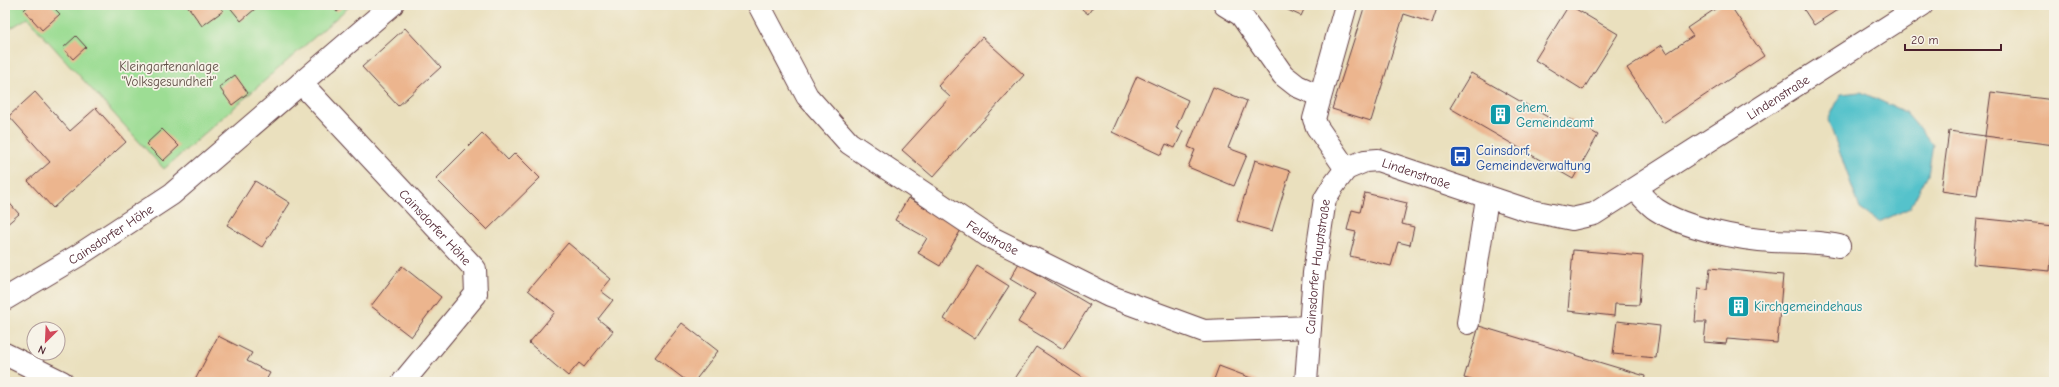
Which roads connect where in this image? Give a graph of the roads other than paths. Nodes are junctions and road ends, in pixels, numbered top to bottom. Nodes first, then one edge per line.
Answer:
1 (392, 5) edge
2 (759, 5) edge
3 (1225, 5) edge
4 (1346, 5) edge
5 (1922, 5) edge
6 (301, 83) junction
7 (1320, 96) junction
8 (1346, 169) junction
9 (1635, 189) junction
10 (1487, 198) junction
11 (1839, 246) dead end
12 (5, 298) edge
13 (1468, 323) dead end
14 (1310, 327) junction
15 (5, 354) edge
16 (62, 382) edge
17 (403, 382) edge
18 (1306, 382) edge

1 - 6 street, Cainsdorfer Höhe
2 - 14 street, Feldstraße
3 - 7 street
4 - 7 street
5 - 9 street, Lindenstraße
6 - 12 street, Cainsdorfer Höhe
6 - 17 street, Cainsdorfer Höhe
7 - 8 street
8 - 10 street, Lindenstraße
8 - 14 street, Cainsdorfer Hauptstraße
9 - 10 street, Lindenstraße
9 - 11 street
10 - 13 street
14 - 18 street, Cainsdorfer Hauptstraße
15 - 16 street

